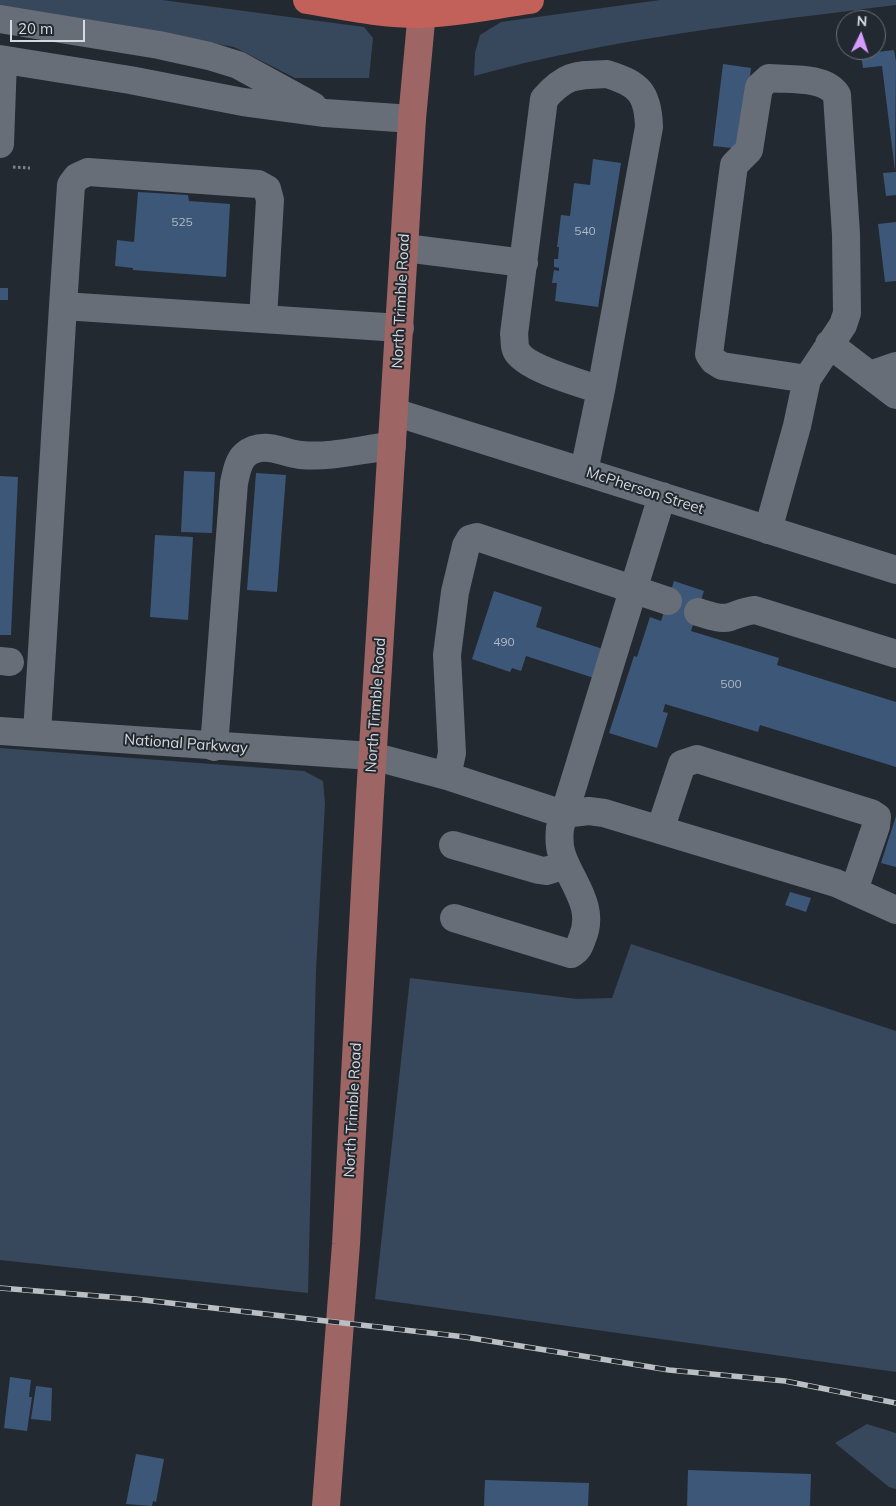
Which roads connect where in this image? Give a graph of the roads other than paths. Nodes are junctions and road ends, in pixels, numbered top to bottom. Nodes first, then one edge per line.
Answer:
1 (307, 0) edge
2 (530, 0) edge
3 (422, 7) edge
4 (0, 19) edge
5 (1, 59) edge
6 (325, 113) junction
7 (412, 119) junction
8 (0, 144) edge
9 (405, 248) junction
10 (524, 263) junction
11 (63, 306) junction
12 (263, 318) junction
13 (400, 328) junction
14 (829, 344) junction
15 (896, 366) edge
16 (870, 375) junction
17 (807, 379) junction
18 (601, 390) junction
19 (896, 395) edge
20 (394, 412) junction
21 (392, 446) junction
22 (584, 471) junction
23 (662, 496) junction
24 (768, 530) junction
25 (896, 570) edge
26 (634, 590) junction
27 (668, 601) dead end
28 (698, 612) dead end
29 (896, 654) edge
30 (0, 731) edge
31 (37, 733) junction
32 (214, 747) junction
33 (372, 756) junction
34 (447, 776) junction
35 (563, 814) junction
36 (660, 830) junction
37 (453, 845) dead end
38 (566, 865) junction
39 (854, 890) junction
40 (896, 910) edge
41 (454, 918) dead end
42 (326, 1506) edge

1 - 3 highway
2 - 3 highway
3 - 7 main road, North Trimble Road
4 - 6 street
5 - 6 street
5 - 8 street
6 - 7 street
7 - 9 main road, North Trimble Road
9 - 10 street
9 - 13 main road, North Trimble Road
10 - 18 street
10 - 18 street
11 - 12 street
11 - 12 street
11 - 31 street
12 - 13 street
13 - 20 main road, North Trimble Road
14 - 16 street
14 - 17 street
14 - 17 street
15 - 16 street
16 - 19 street
17 - 24 street
18 - 22 street
20 - 21 main road, North Trimble Road
20 - 22 street, McPherson Street
21 - 32 street
21 - 33 main road, North Trimble Road
22 - 23 street, McPherson Street
23 - 24 street, McPherson Street
23 - 26 street
24 - 25 street, McPherson Street
26 - 27 street
26 - 34 street
26 - 35 street
28 - 29 street
30 - 31 street, National Parkway
31 - 32 street, National Parkway
32 - 33 street, National Parkway
33 - 34 street, National Parkway
33 - 42 main road, North Trimble Road
34 - 35 street, National Parkway
35 - 36 street
35 - 38 street
36 - 39 street
36 - 39 street
37 - 38 street
38 - 41 street
39 - 40 street

